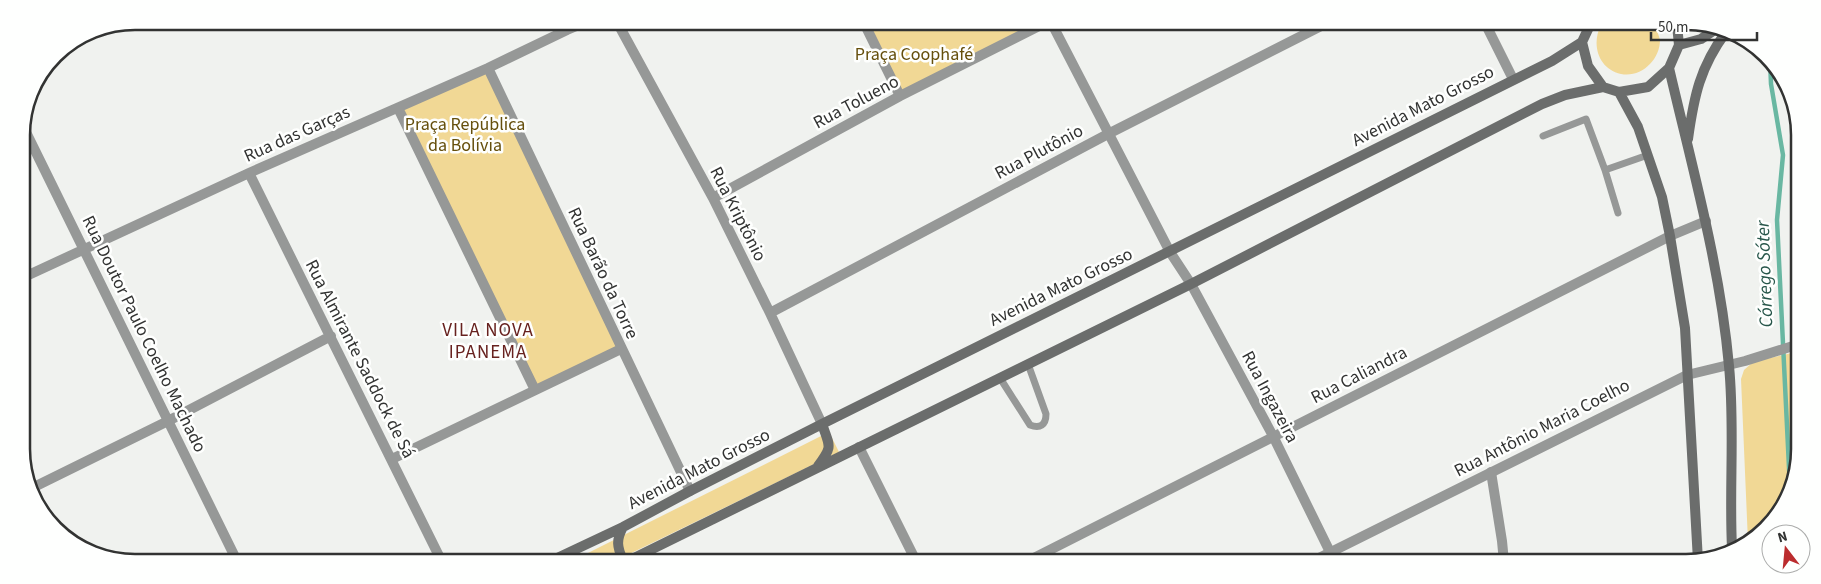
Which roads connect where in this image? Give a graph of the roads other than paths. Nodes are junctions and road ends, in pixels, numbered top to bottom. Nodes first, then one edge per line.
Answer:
1 (567, 30) edge
2 (620, 30) edge
3 (867, 30) edge
4 (1031, 30) edge
5 (1055, 30) edge
6 (1313, 30) edge
7 (1488, 30) edge
8 (1587, 30) edge
9 (1677, 30) edge
10 (1710, 33) edge
11 (1723, 37) edge
12 (1582, 42) junction
13 (1679, 45) junction
14 (488, 68) junction
15 (1669, 68) junction
16 (1513, 80) junction
17 (1603, 87) junction
18 (1619, 92) junction
19 (900, 96) junction
20 (398, 108) junction
21 (1108, 134) junction
22 (1543, 136) dead end
23 (30, 140) edge
24 (1688, 145) junction
25 (1648, 155) junction
26 (1605, 170) junction
27 (249, 173) junction
28 (713, 198) junction
29 (1618, 213) dead end
30 (1706, 221) junction
31 (1670, 236) junction
32 (85, 249) junction
33 (1170, 252) junction
34 (30, 274) edge
35 (1191, 284) junction
36 (770, 313) junction
37 (330, 336) junction
38 (1791, 347) edge
39 (621, 349) junction
40 (1028, 364) junction
41 (1729, 365) junction
42 (1687, 375) junction
43 (1000, 378) junction
44 (535, 390) junction
45 (168, 421) junction
46 (822, 424) junction
47 (1273, 436) junction
48 (859, 447) junction
49 (392, 459) junction
50 (816, 469) junction
51 (1491, 472) junction
52 (37, 486) edge
53 (690, 491) junction
54 (623, 527) junction
55 (1732, 544) edge
56 (1698, 553) edge
57 (234, 554) edge
58 (439, 554) edge
59 (566, 554) edge
60 (620, 554) edge
61 (642, 554) edge
62 (912, 554) edge
63 (1042, 554) edge
64 (1330, 554) edge
65 (1337, 554) edge
66 (1503, 554) edge

1 - 14 street, Rua das Garças
2 - 28 street, Rua Kriptônio
3 - 19 street
4 - 19 street, Rua Tolueno
5 - 21 street, Rua Ingazeira
6 - 21 street, Rua Plutônio
7 - 16 street
8 - 12 main road
9 - 13 main road
10 - 13 main road
11 - 24 main road
12 - 16 main road, Avenida Mato Grosso
12 - 17 main road
13 - 15 main road
14 - 20 street, Rua das Garças
14 - 39 street, Rua Barão da Torre
15 - 18 main road
15 - 24 main road
16 - 33 main road, Avenida Mato Grosso
17 - 18 main road
17 - 35 main road
18 - 25 main road
19 - 28 street, Rua Tolueno
20 - 27 street, Rua das Garças
20 - 44 street
21 - 33 street, Rua Ingazeira
21 - 36 street, Rua Plutônio
22 - 26 lane
23 - 32 street, Rua Doutor Paulo Coelho Machado
24 - 30 main road
25 - 26 lane
25 - 31 main road
26 - 29 lane
27 - 32 street, Rua das Garças
27 - 37 street, Rua Almirante Saddock de Sá
28 - 36 street, Rua Kriptônio
30 - 31 street, Rua Caliandra
30 - 41 main road
31 - 42 main road
31 - 47 street, Rua Caliandra
32 - 34 street, Rua das Garças
32 - 45 street, Rua Doutor Paulo Coelho Machado
33 - 35 street, Rua Ingazeira
33 - 46 main road, Avenida Mato Grosso
35 - 40 main road
35 - 47 street, Rua Ingazeira
36 - 46 street, Rua Kriptônio
37 - 45 street
37 - 49 street, Rua Almirante Saddock de Sá
38 - 41 street, Rua Antônio Maria Coelho
39 - 44 street
39 - 53 street, Rua Barão da Torre
40 - 43 main road
40 - 43 lane
41 - 42 street, Rua Antônio Maria Coelho
41 - 55 main road
42 - 51 street, Rua Antônio Maria Coelho
42 - 56 main road
43 - 48 main road
44 - 49 street
45 - 52 street
45 - 57 street, Rua Doutor Paulo Coelho Machado
46 - 50 main road
46 - 53 main road, Avenida Mato Grosso
47 - 63 street, Rua Caliandra
47 - 64 street, Rua Ingazeira
48 - 50 main road
48 - 62 street
49 - 58 street, Rua Almirante Saddock de Sá
50 - 61 main road
51 - 65 street, Rua Antônio Maria Coelho
51 - 66 street
53 - 54 main road, Avenida Mato Grosso
54 - 59 main road, Avenida Mato Grosso
54 - 60 main road

